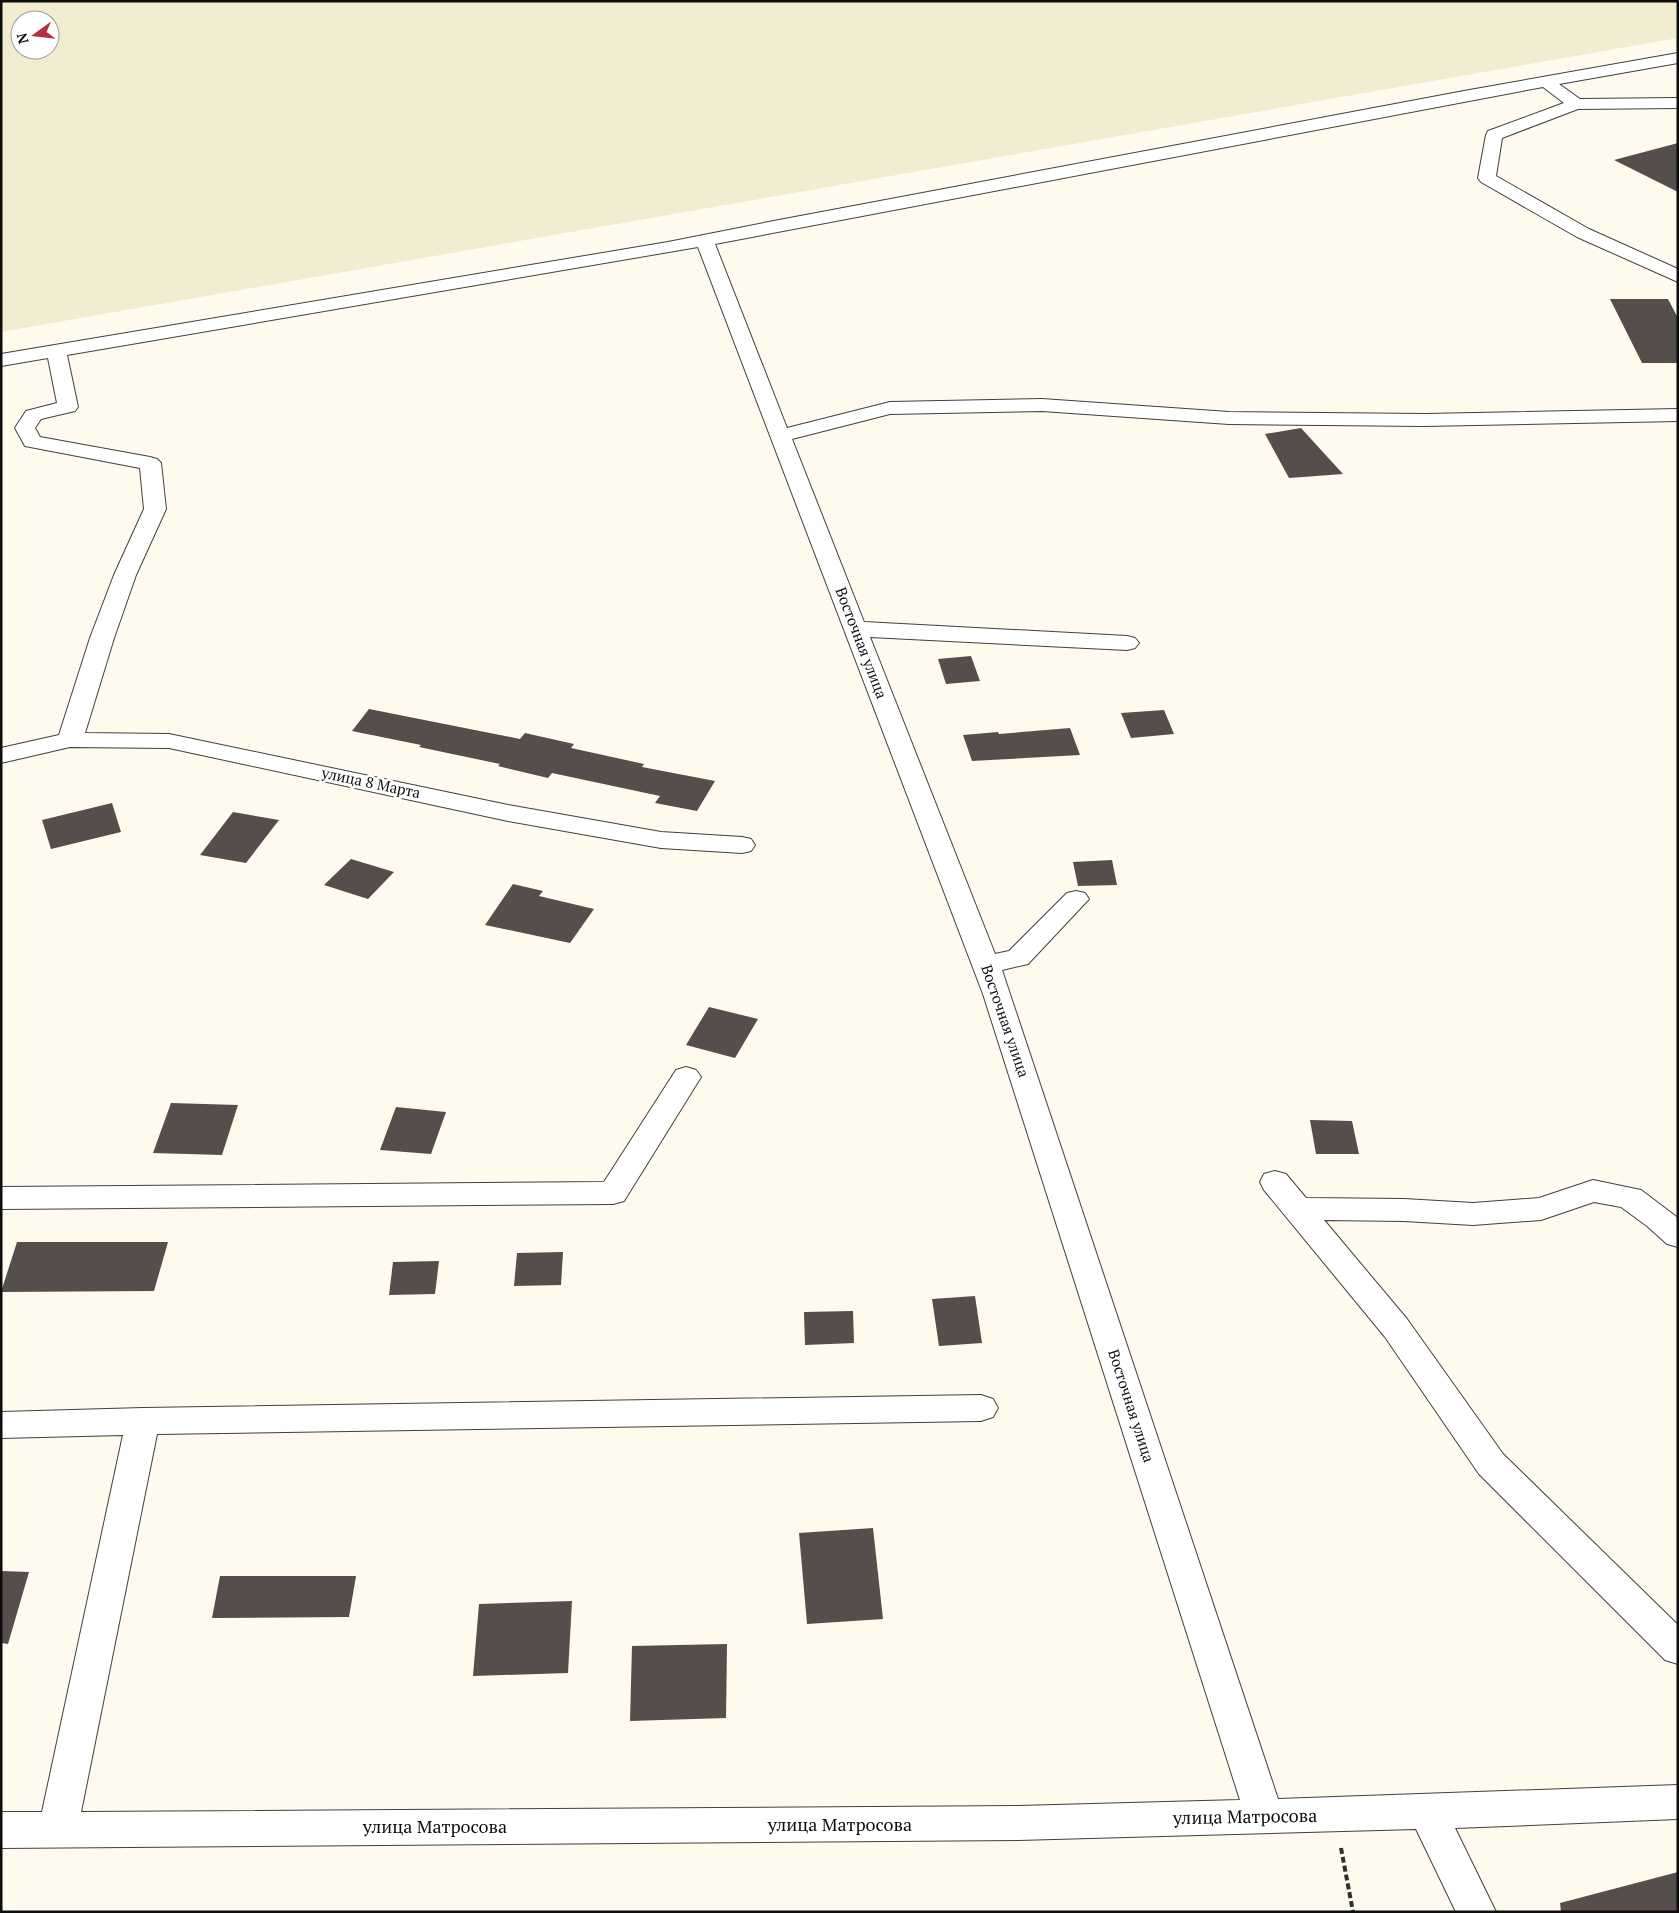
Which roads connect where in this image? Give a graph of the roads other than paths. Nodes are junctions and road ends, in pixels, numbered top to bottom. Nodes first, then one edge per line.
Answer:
1 (1678, 58) edge
2 (1545, 81) junction
3 (1678, 102) edge
4 (1576, 104) junction
5 (704, 240) junction
6 (1678, 276) edge
7 (56, 350) junction
8 (1, 360) edge
9 (1678, 415) edge
10 (780, 436) junction
11 (856, 628) junction
12 (1128, 643) dead end
13 (70, 740) junction
14 (1, 756) edge
15 (742, 846) dead end
16 (1076, 899) dead end
17 (986, 965) junction
18 (686, 1077) dead end
19 (1276, 1182) dead end
20 (1, 1198) edge
21 (1299, 1208) junction
22 (1678, 1236) edge
23 (981, 1408) dead end
24 (143, 1421) junction
25 (1, 1426) edge
26 (1678, 1648) edge
27 (1678, 1802) edge
28 (1426, 1810) junction
29 (1265, 1817) junction
30 (1, 1830) edge
31 (58, 1830) junction
32 (1476, 1912) edge

1 - 2 street
2 - 4 street
2 - 5 street
3 - 4 street
4 - 6 street
5 - 7 street
5 - 10 street, Восточная улица
7 - 8 street
7 - 13 street
9 - 10 street
10 - 11 street, Восточная улица
11 - 12 street
11 - 17 street, Восточная улица
13 - 14 street, улица 8 Марта
13 - 15 street, улица 8 Марта
16 - 17 street
17 - 29 street, Восточная улица
18 - 20 street
19 - 21 street
21 - 22 street
21 - 26 street
23 - 24 street
24 - 25 street
24 - 31 street
27 - 28 street, улица Матросова
28 - 29 street, улица Матросова
28 - 32 street
29 - 31 street, улица Матросова
30 - 31 street, улица Матросова

